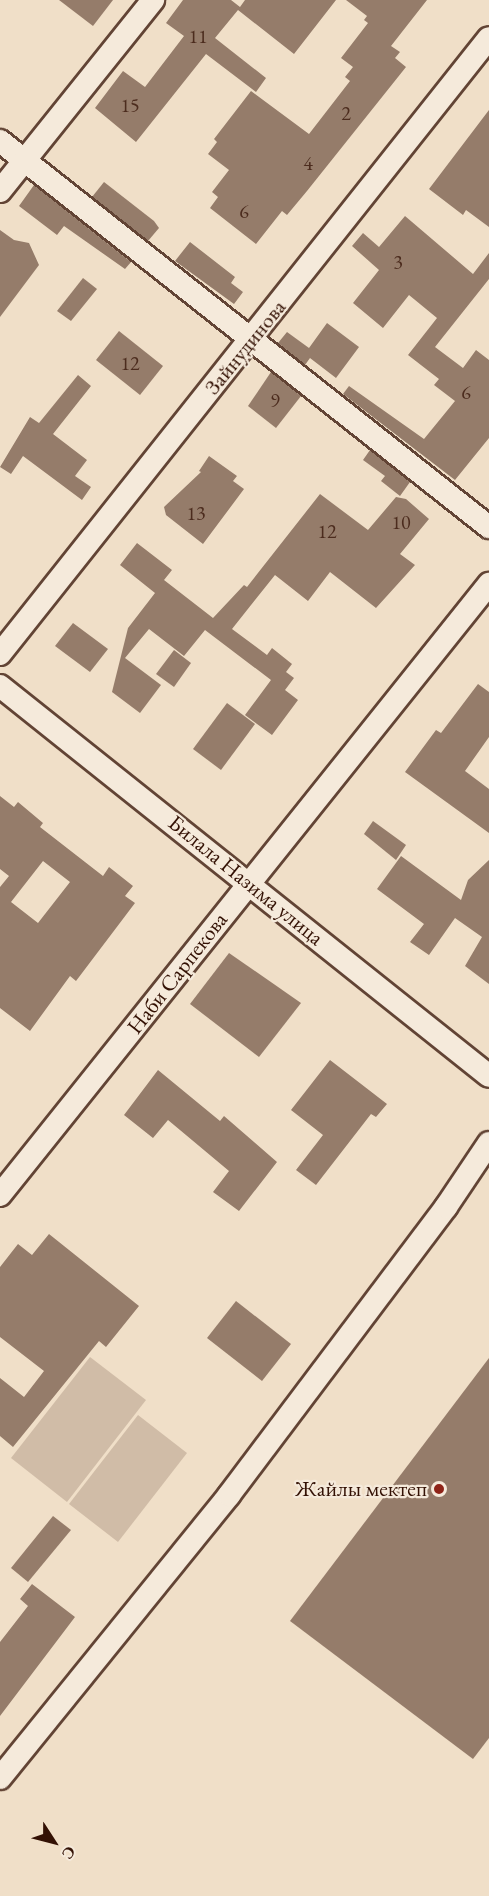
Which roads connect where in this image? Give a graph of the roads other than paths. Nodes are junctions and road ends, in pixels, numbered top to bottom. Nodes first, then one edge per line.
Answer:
1 (153, 0) edge
2 (489, 38) edge
3 (0, 141) edge
4 (25, 160) junction
5 (0, 191) edge
6 (252, 338) junction
7 (489, 527) edge
8 (489, 584) edge
9 (0, 654) edge
10 (0, 686) edge
11 (250, 882) junction
12 (489, 1076) edge
13 (489, 1143) edge
14 (0, 1194) edge
15 (0, 1778) edge

1 - 4 street
2 - 6 street, Зайнудинова
3 - 4 street
4 - 5 street
4 - 6 street
6 - 7 street
6 - 9 street, Зайнудинова
8 - 11 street, Наби Сарпекова
10 - 11 street, Билала Назима улица
11 - 12 street, Билала Назима улица
11 - 14 street, Наби Сарпекова
13 - 15 street

